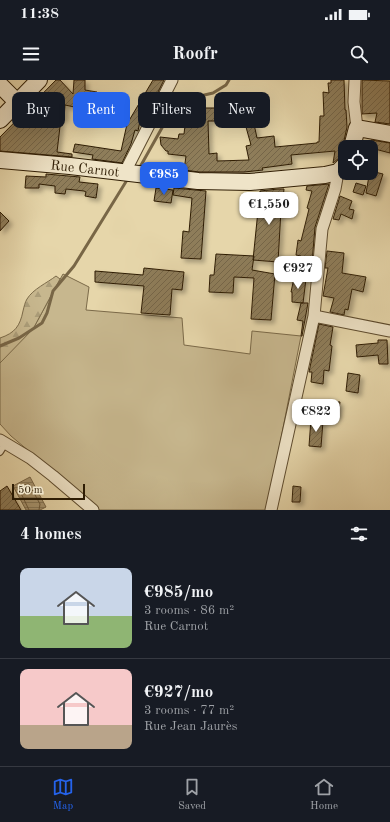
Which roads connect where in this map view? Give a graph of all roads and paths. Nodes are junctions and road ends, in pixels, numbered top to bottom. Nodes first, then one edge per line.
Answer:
1 (40, 80) edge
2 (172, 80) edge
3 (355, 80) edge
4 (0, 86) edge
5 (27, 92) edge
6 (12, 97) edge
7 (12, 107) edge
8 (0, 120) edge
9 (357, 128) junction
10 (390, 134) edge
11 (354, 140) edge
12 (0, 160) edge
13 (338, 169) edge
14 (125, 172) junction
15 (338, 178) edge
16 (314, 316) junction
17 (390, 331) edge
18 (2, 445) edge
19 (93, 510) edge
20 (271, 510) edge

1 - 5 street
2 - 14 street
3 - 9 street
4 - 6 street
7 - 8 street
9 - 10 street
9 - 11 street
12 - 14 street, Rue Carnot
13 - 14 street, Rue Carnot
15 - 16 street
16 - 17 street
16 - 20 street
18 - 19 street

